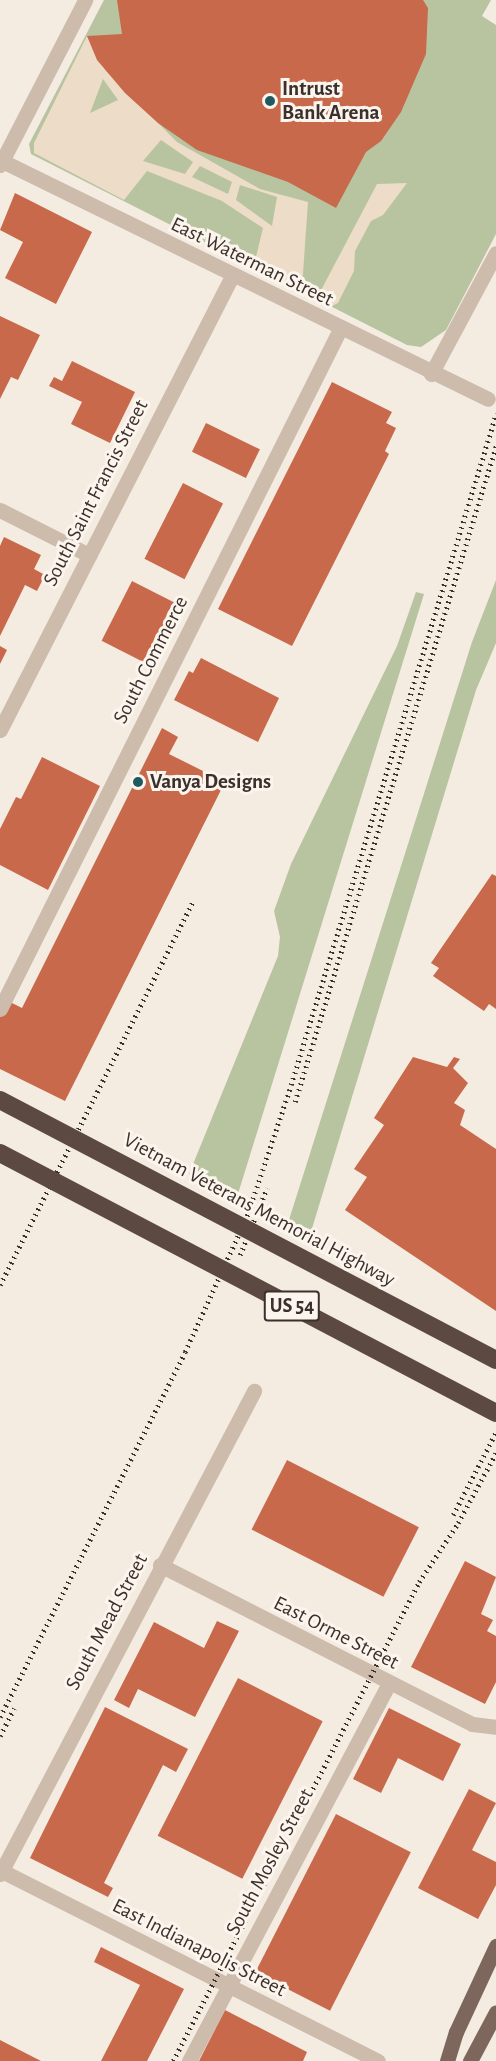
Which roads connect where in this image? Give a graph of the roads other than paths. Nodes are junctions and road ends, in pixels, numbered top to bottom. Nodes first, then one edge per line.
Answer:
1 (85, 0) edge
2 (1, 162) edge
3 (496, 254) edge
4 (232, 276) junction
5 (340, 329) junction
6 (431, 374) junction
7 (488, 399) dead end
8 (0, 510) edge
9 (89, 555) junction
10 (0, 730) edge
11 (0, 1009) edge
12 (0, 1088) edge
13 (0, 1100) edge
14 (0, 1153) edge
15 (114, 1159) junction
16 (0, 1164) edge
17 (87, 1199) junction
18 (496, 1360) edge
19 (254, 1391) dead end
20 (496, 1413) edge
21 (160, 1565) junction
22 (389, 1684) junction
23 (496, 1727) edge
24 (1, 1872) edge
25 (496, 1946) edge
26 (227, 1988) junction
27 (496, 2012) edge
28 (189, 2061) edge
29 (378, 2061) edge
30 (447, 2061) edge
31 (470, 2061) edge

1 - 2 street
2 - 4 street, East Waterman Street
3 - 6 street
4 - 5 street, East Waterman Street
4 - 9 street, South Saint Francis Street
5 - 6 street, East Waterman Street
5 - 11 street, South Commerce
6 - 7 street, East Waterman Street
8 - 9 street
9 - 10 street, South Saint Francis Street
12 - 15 highway, bridge
13 - 15 highway, Vietnam Veterans Memorial Highway / US 54, bridge
14 - 17 highway, US 54, bridge
15 - 18 highway, Vietnam Veterans Memorial Highway / US 54, bridge
16 - 17 highway, bridge
17 - 20 highway, US 54, bridge
19 - 21 street, South Mead Street
21 - 22 street, East Orme Street
21 - 24 street, South Mead Street
22 - 23 street, East Orme Street
22 - 26 street, South Mosley Street
24 - 26 street, East Indianapolis Street
25 - 30 main road
26 - 28 street, South Mosley Street
26 - 29 street, East Indianapolis Street
27 - 31 main road

